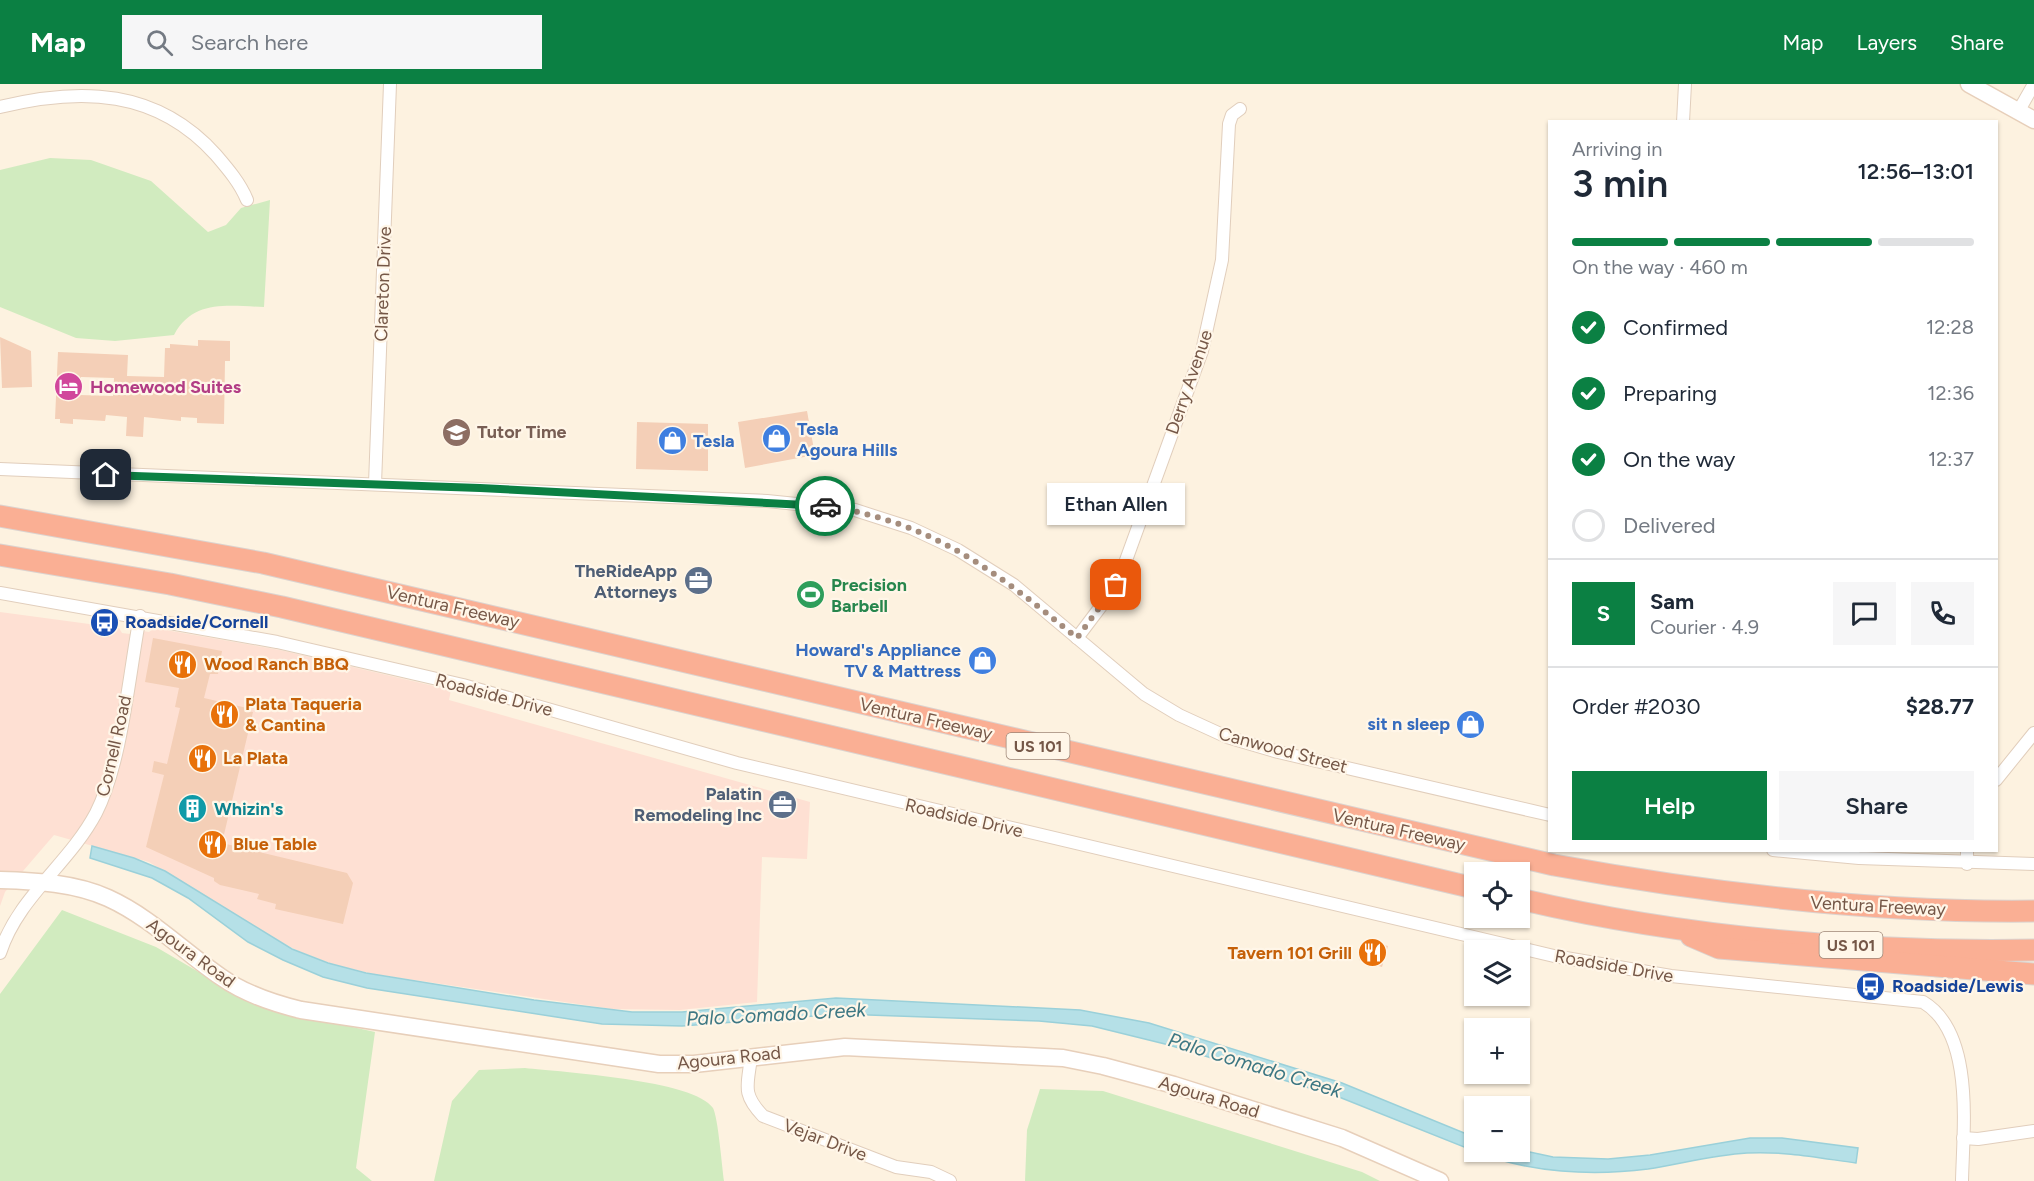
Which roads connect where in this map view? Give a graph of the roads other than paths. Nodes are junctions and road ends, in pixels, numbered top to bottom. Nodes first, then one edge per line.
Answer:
1 (390, 84) edge
2 (1685, 84) edge
3 (1969, 84) edge
4 (2034, 84) edge
5 (0, 107) edge
6 (1240, 109) dead end
7 (2018, 112) junction
8 (1683, 120) edge
9 (2034, 120) edge
10 (247, 201) dead end
11 (0, 470) edge
12 (375, 484) junction
13 (0, 506) edge
14 (0, 516) edge
15 (51, 524) junction
16 (0, 555) edge
17 (0, 593) edge
18 (140, 616) junction
19 (1077, 638) junction
20 (2034, 733) edge
21 (1998, 778) edge
22 (1548, 815) edge
23 (1816, 852) edge
24 (1967, 852) edge
25 (1859, 854) edge
26 (1967, 864) junction
27 (2034, 864) edge
28 (0, 880) edge
29 (42, 883) junction
30 (1464, 886) edge
31 (1530, 901) edge
32 (2034, 911) edge
33 (1668, 927) junction
34 (2034, 950) edge
35 (0, 952) edge
36 (2034, 974) edge
37 (751, 1057) junction
38 (2034, 1131) edge
39 (1963, 1138) junction
40 (950, 1181) edge
41 (1440, 1181) edge
42 (1962, 1181) edge

1 - 12 street, Clareton Drive
2 - 8 street
3 - 7 main road
4 - 7 street
5 - 10 street
6 - 19 street, Derry Avenue
7 - 9 main road
11 - 12 street, Canwood Street
12 - 19 street, Canwood Street
13 - 15 highway
14 - 15 highway, Ventura Freeway / US 101
15 - 32 highway, Ventura Freeway / US 101
16 - 30 highway, US 101
17 - 18 street, Roadside Drive
18 - 29 street, Cornell Road
18 - 39 street, Roadside Drive
19 - 22 street, Canwood Street
20 - 21 street
23 - 25 street
24 - 26 street
25 - 26 street
26 - 27 street
28 - 29 main road, Agoura Road
29 - 35 street, Cornell Road
29 - 37 main road, Agoura Road
31 - 33 highway, US 101
33 - 34 highway, US 101
33 - 36 highway
37 - 40 street, Vejar Drive
37 - 41 main road, Agoura Road
38 - 39 street
39 - 42 street

